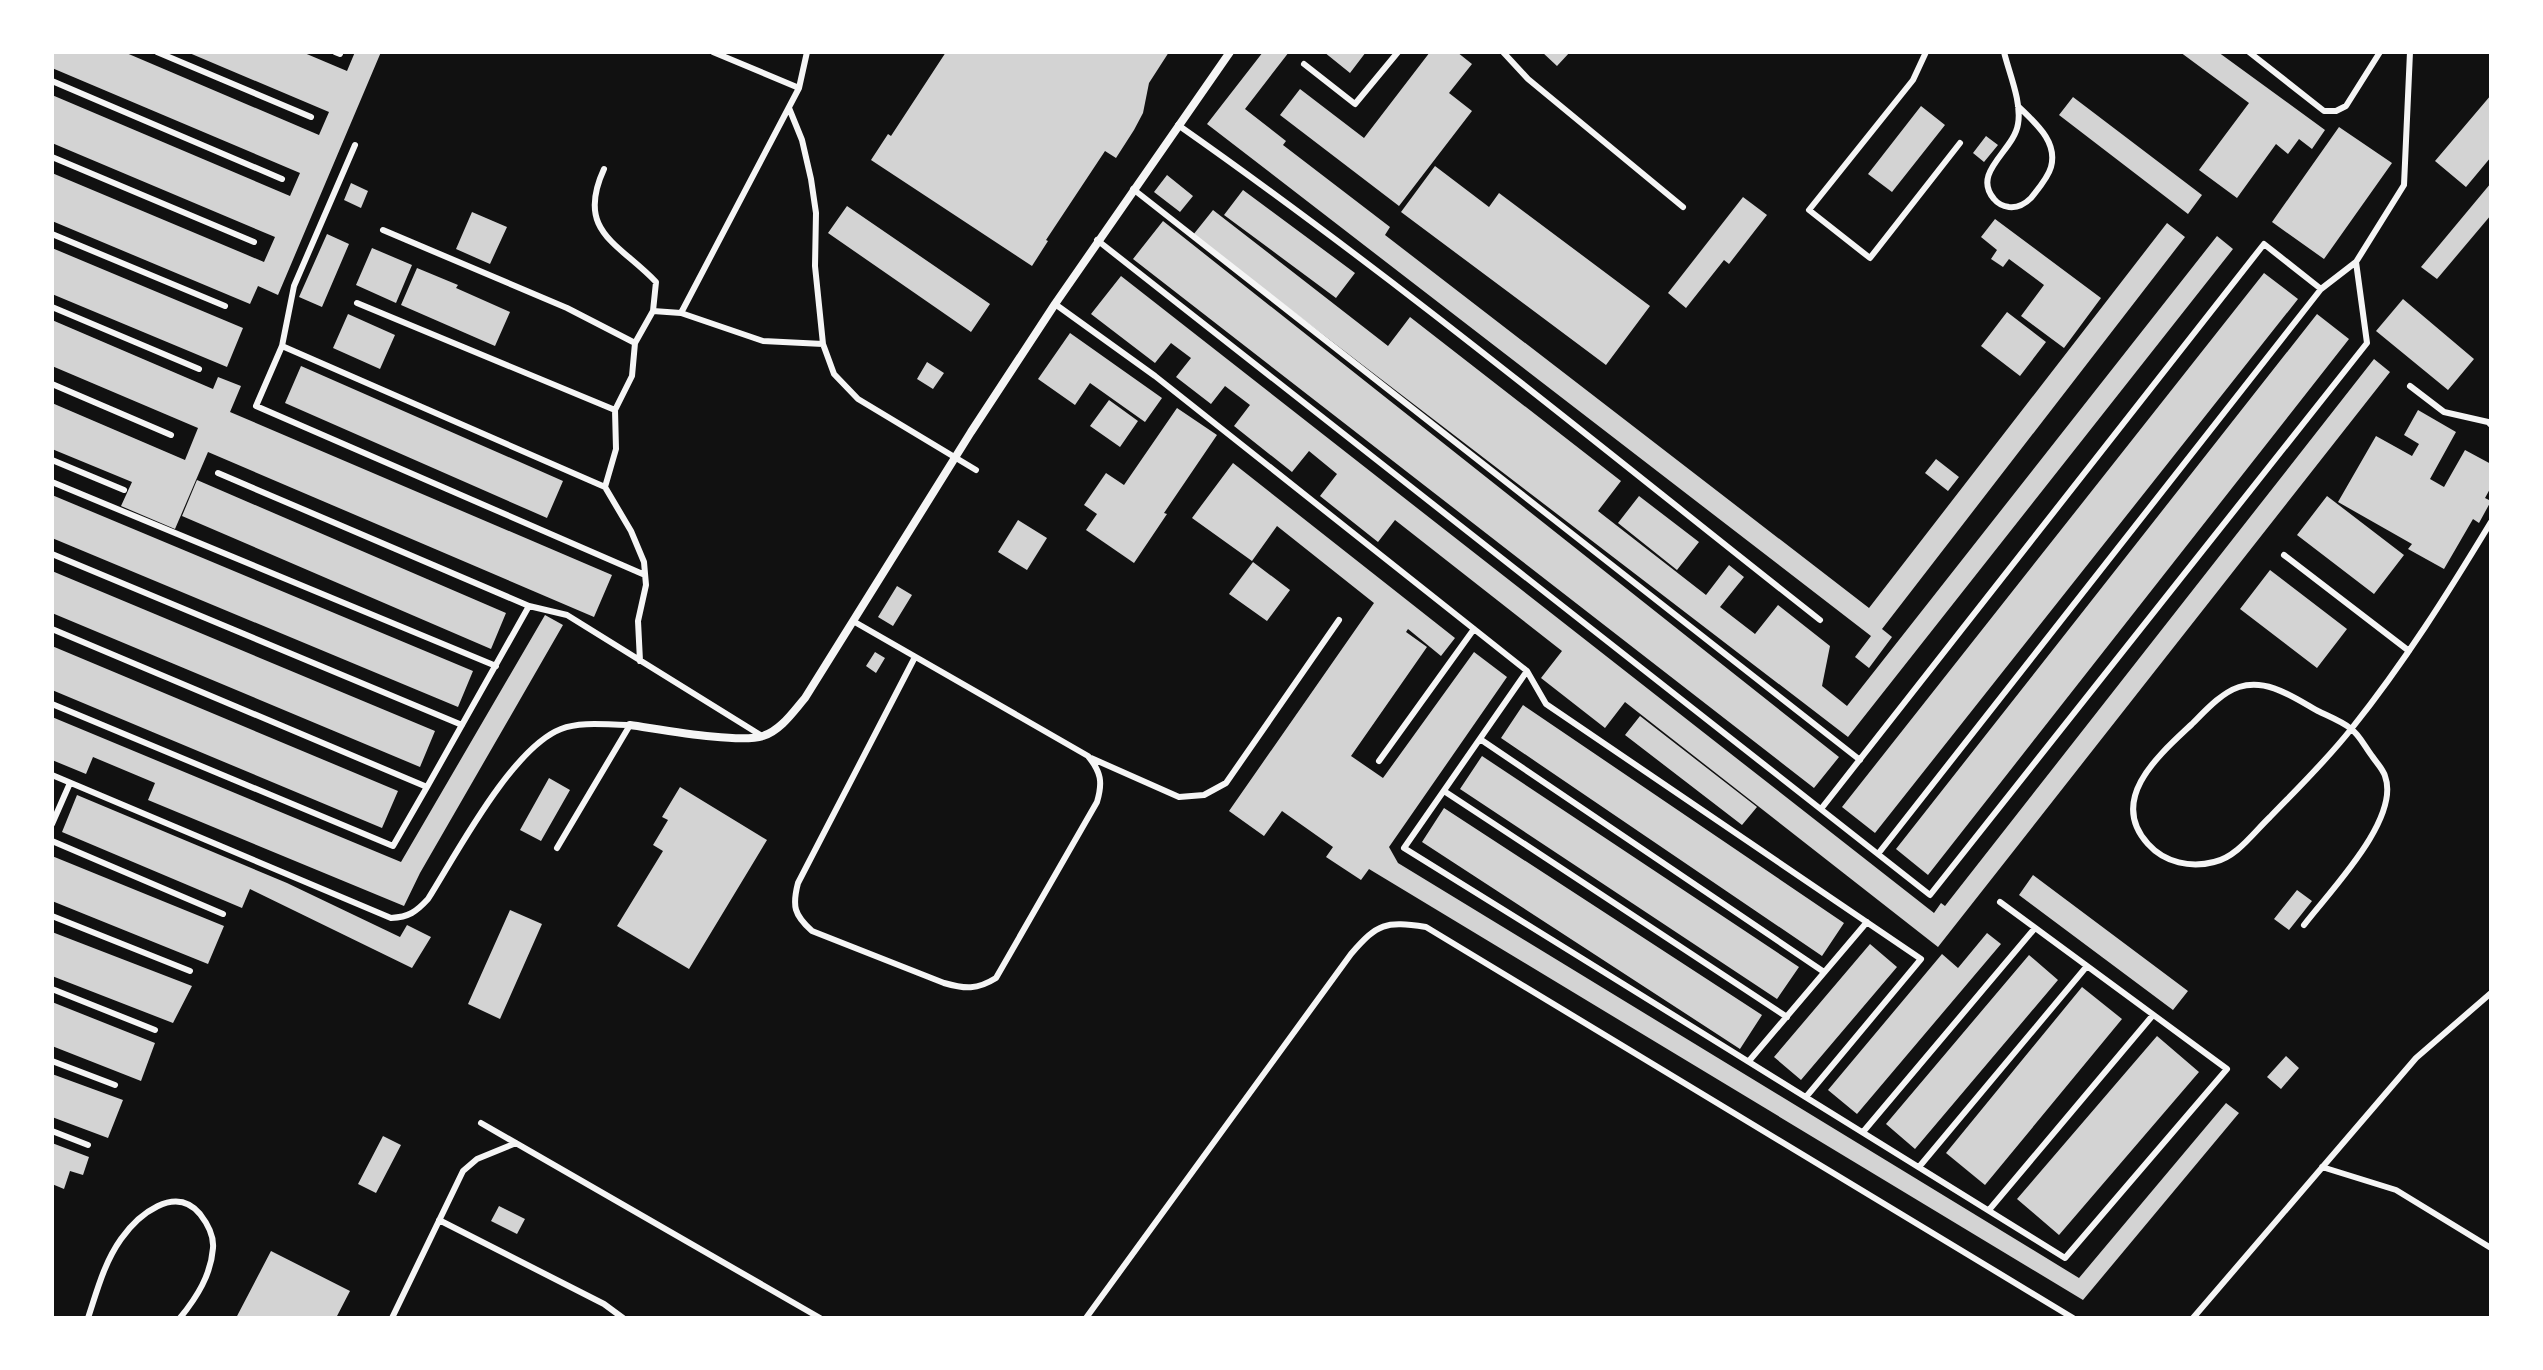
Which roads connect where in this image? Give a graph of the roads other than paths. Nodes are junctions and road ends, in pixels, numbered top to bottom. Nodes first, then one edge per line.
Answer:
1 (157, 52) edge
2 (713, 52) edge
3 (807, 52) edge
4 (1230, 52) edge
5 (1398, 52) edge
6 (1503, 52) edge
7 (1926, 52) edge
8 (2004, 52) edge
9 (2249, 52) edge
10 (2380, 52) edge
11 (2410, 52) edge
12 (1304, 64) dead end
13 (52, 81) edge
14 (799, 88) junction
15 (2018, 106) junction
16 (789, 108) junction
17 (311, 117) dead end
18 (1178, 125) junction
19 (1960, 143) dead end
20 (355, 145) dead end
21 (52, 157) edge
22 (604, 169) dead end
23 (282, 179) dead end
24 (1133, 189) junction
25 (1683, 207) dead end
26 (383, 230) dead end
27 (52, 234) edge
28 (1097, 240) junction
29 (254, 242) dead end
30 (2356, 262) junction
31 (2321, 289) junction
32 (357, 303) dead end
33 (1055, 304) junction
34 (225, 306) dead end
35 (52, 307) edge
36 (653, 311) junction
37 (681, 313) junction
38 (635, 343) junction
39 (823, 344) junction
40 (282, 346) junction
41 (199, 369) dead end
42 (52, 384) edge
43 (2410, 386) dead end
44 (615, 410) junction
45 (2491, 425) edge
46 (171, 435) dead end
47 (955, 458) junction
48 (52, 460) edge
49 (976, 470) dead end
50 (218, 473) dead end
51 (52, 482) edge
52 (605, 487) junction
53 (124, 490) dead end
54 (2491, 522) edge
55 (52, 554) edge
56 (2284, 555) dead end
57 (645, 575) junction
58 (529, 606) junction
59 (1339, 620) dead end
60 (1820, 620) dead end
61 (853, 621) junction
62 (52, 629) edge
63 (1474, 629) junction
64 (2409, 651) junction
65 (915, 657) junction
66 (640, 661) junction
67 (496, 666) junction
68 (1527, 671) junction
69 (52, 704) edge
70 (462, 725) junction
71 (630, 725) junction
72 (2352, 728) junction
73 (762, 736) junction
74 (1480, 739) junction
75 (1088, 756) junction
76 (1860, 760) junction
77 (1379, 761) dead end
78 (52, 775) edge
79 (70, 783) junction
80 (427, 787) junction
81 (1444, 791) junction
82 (1821, 809) junction
83 (52, 824) edge
84 (52, 841) edge
85 (557, 848) dead end
86 (1878, 854) junction
87 (2000, 902) dead end
88 (223, 914) dead end
89 (52, 916) edge
90 (1867, 922) junction
91 (2304, 925) dead end
92 (2035, 928) junction
93 (2087, 966) junction
94 (190, 971) dead end
95 (1824, 972) junction
96 (52, 989) edge
97 (2491, 993) edge
98 (2153, 1015) junction
99 (1787, 1017) junction
100 (155, 1030) dead end
101 (52, 1061) edge
102 (1749, 1061) junction
103 (115, 1085) dead end
104 (1806, 1097) junction
105 (481, 1123) dead end
106 (52, 1131) edge
107 (1863, 1132) junction
108 (516, 1143) junction
109 (88, 1145) dead end
110 (1919, 1167) junction
111 (2322, 1167) junction
112 (1989, 1210) junction
113 (439, 1220) junction
114 (2491, 1239) edge
115 (2480, 1240) junction
116 (2491, 1248) edge
117 (88, 1318) edge
118 (180, 1318) edge
119 (392, 1318) edge
120 (623, 1318) edge
121 (820, 1318) edge
122 (1086, 1318) edge
123 (2073, 1318) edge
124 (2193, 1318) edge

1 - 17 lane
2 - 14 lane
3 - 14 lane
4 - 18 street
5 - 12 lane
6 - 25 lane
7 - 19 lane
8 - 15 lane
9 - 10 lane
11 - 30 lane
13 - 23 lane
14 - 16 lane
15 - 15 lane
16 - 37 lane
16 - 39 lane
18 - 24 street
18 - 60 lane
20 - 40 lane
21 - 29 lane
22 - 36 lane
24 - 28 street
24 - 76 lane
26 - 38 lane
27 - 34 lane
28 - 33 street
28 - 82 lane
30 - 31 lane
30 - 86 lane
31 - 76 lane
31 - 86 lane
32 - 44 lane
33 - 47 street
33 - 63 lane
35 - 41 lane
36 - 37 lane
36 - 38 lane
37 - 39 lane
38 - 44 lane
39 - 47 lane
40 - 52 lane
40 - 57 lane
42 - 46 lane
43 - 45 lane
44 - 52 lane
47 - 49 lane
47 - 61 street
48 - 53 lane
50 - 58 lane
51 - 67 lane
52 - 57 lane
54 - 64 lane
55 - 70 lane
56 - 64 lane
57 - 66 lane
58 - 66 lane
58 - 67 lane
59 - 75 lane
61 - 65 lane
61 - 73 street
62 - 80 lane
63 - 68 lane
63 - 77 lane
64 - 72 lane
65 - 75 lane
65 - 75 lane
66 - 73 lane
67 - 70 lane
68 - 74 lane
68 - 90 lane
69 - 80 lane
70 - 80 lane
71 - 73 street
71 - 79 lane
71 - 85 lane
72 - 72 lane
72 - 91 lane
74 - 81 lane
74 - 95 lane
76 - 82 lane
78 - 79 lane
79 - 83 lane
81 - 99 lane
81 - 102 lane
82 - 86 lane
84 - 88 lane
87 - 92 lane
89 - 94 lane
90 - 95 lane
90 - 104 lane
92 - 93 lane
92 - 107 lane
93 - 98 lane
93 - 110 lane
95 - 99 lane
96 - 100 lane
97 - 111 lane
98 - 112 lane
98 - 112 lane
99 - 102 lane
101 - 103 lane
102 - 104 lane
104 - 107 lane
105 - 108 lane
106 - 109 lane
107 - 110 lane
108 - 113 lane
108 - 121 lane
110 - 112 lane
111 - 115 lane
111 - 124 lane
113 - 119 lane
113 - 120 lane
114 - 115 lane
115 - 116 lane
117 - 118 lane
122 - 123 lane

